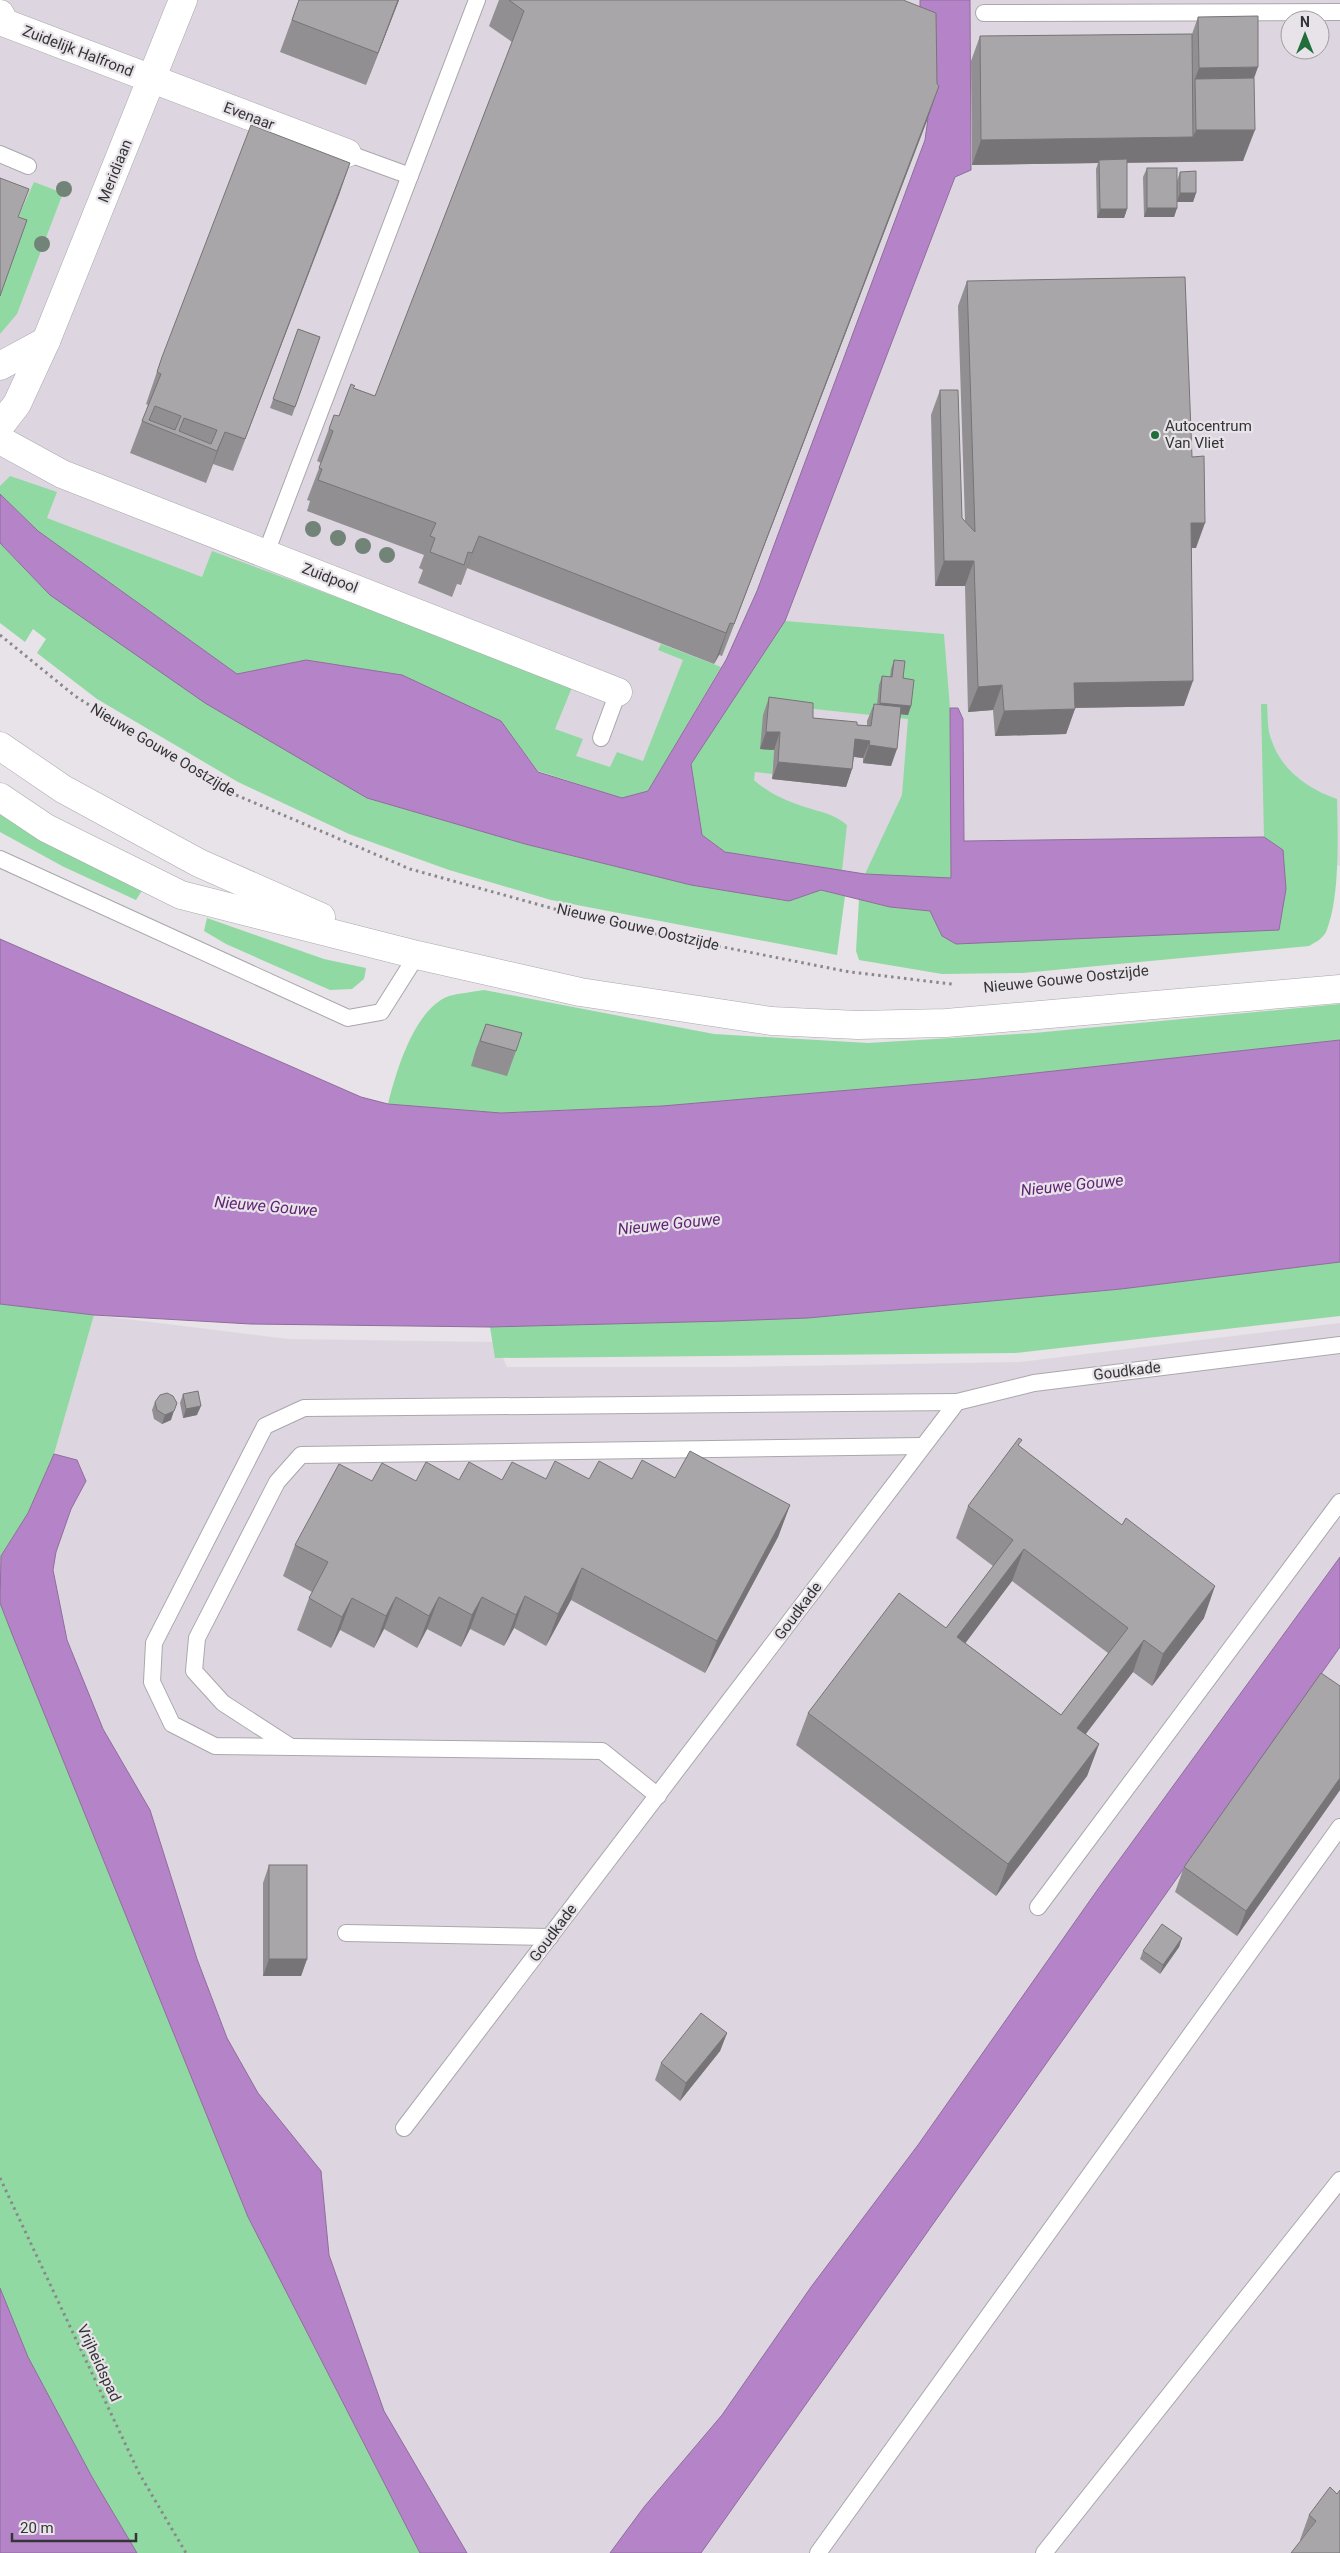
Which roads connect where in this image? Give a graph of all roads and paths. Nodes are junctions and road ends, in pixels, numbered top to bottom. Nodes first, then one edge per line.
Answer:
1 (183, 0) edge
2 (477, 0) edge
3 (1340, 12) edge
4 (984, 13) dead end
5 (2, 19) edge
6 (152, 80) junction
7 (347, 153) joint
8 (0, 154) edge
9 (28, 166) dead end
10 (410, 176) junction
11 (46, 341) junction
12 (0, 366) edge
13 (3, 441) edge
14 (266, 553) junction
15 (0, 635) edge
16 (618, 692) joint
17 (601, 738) dead end
18 (0, 746) edge
19 (0, 797) edge
20 (0, 859) edge
21 (391, 948) junction
22 (417, 955) junction
23 (955, 985) dead end
24 (1340, 990) edge
25 (1340, 1345) edge
26 (957, 1402) junction
27 (922, 1446) junction
28 (1340, 1502) edge
29 (292, 1747) junction
30 (658, 1796) junction
31 (1340, 1827) edge
32 (1038, 1907) dead end
33 (346, 1933) dead end
34 (550, 1937) junction
35 (404, 2128) dead end
36 (0, 2178) edge
37 (1340, 2180) edge
38 (186, 2553) edge
39 (818, 2553) edge
40 (1044, 2553) edge

1 - 6 main road, Meridiaan
2 - 10 lane
3 - 4 lane
5 - 6 main road, Zuidelijk Halfrond
6 - 7 main road, Evenaar
6 - 11 main road, Meridiaan
7 - 10 lane
8 - 9 lane
10 - 14 lane
11 - 12 main road
11 - 13 main road, Meridiaan
13 - 14 main road, Zuidpool
14 - 16 main road, Zuidpool
15 - 23 path, Nieuwe Gouwe Oostzijde
16 - 17 lane, Zuidpool
18 - 21 main road
19 - 21 main road
20 - 22 lane
21 - 22 main road
22 - 24 main road
25 - 26 lane, Goudkade
26 - 27 lane, Goudkade
26 - 29 lane
27 - 29 lane
27 - 30 lane, Goudkade
28 - 32 lane
29 - 30 lane
30 - 34 lane, Goudkade
31 - 39 lane
33 - 34 lane
34 - 35 lane, Goudkade
36 - 38 path, Vrijheidspad
37 - 40 lane

